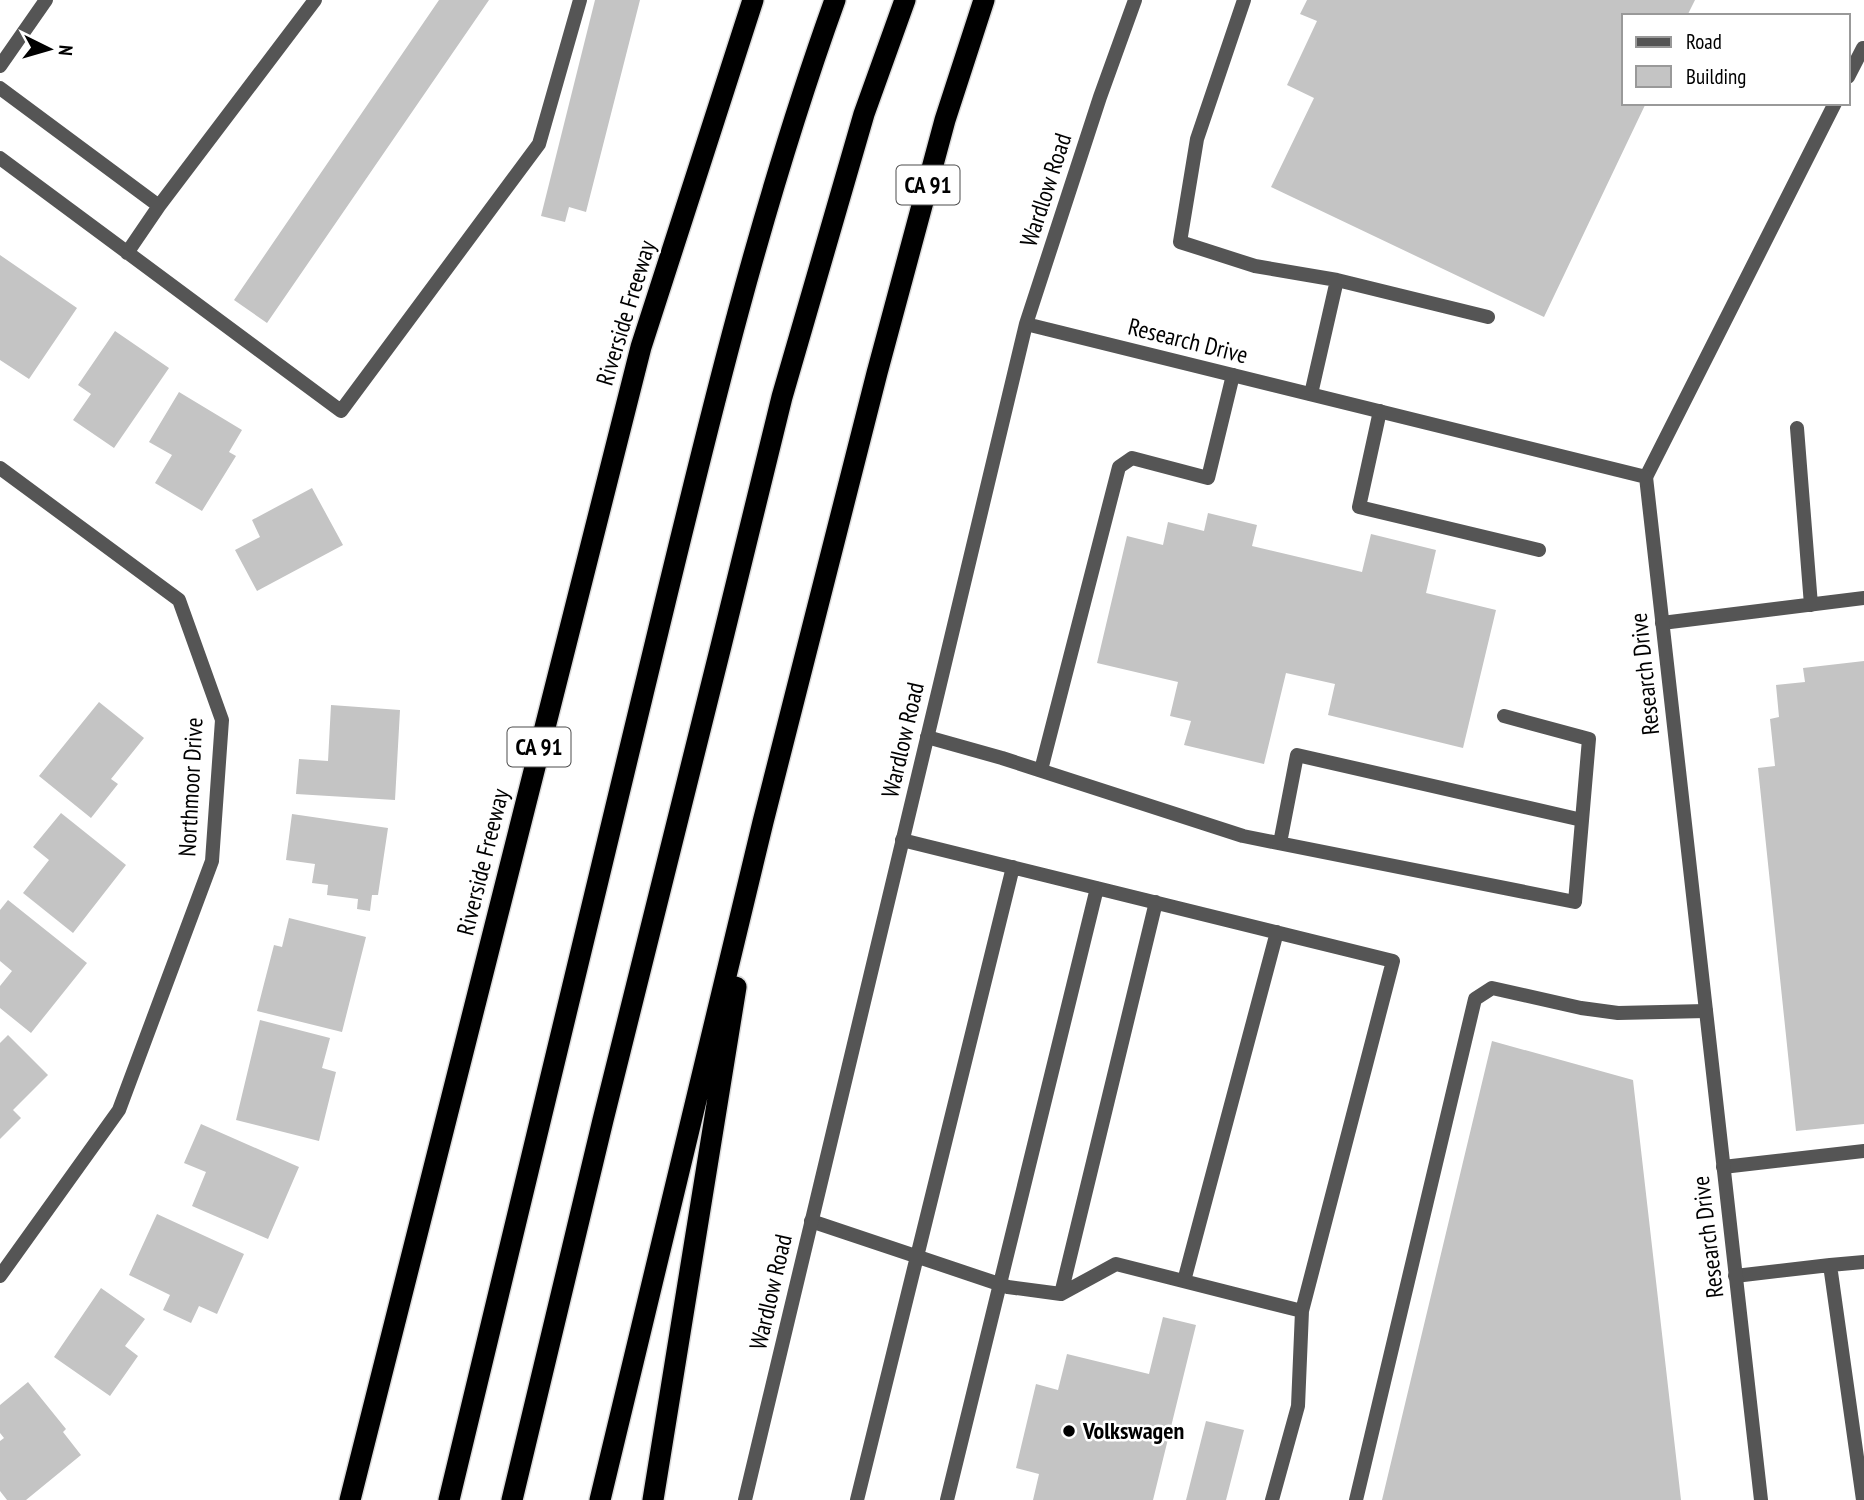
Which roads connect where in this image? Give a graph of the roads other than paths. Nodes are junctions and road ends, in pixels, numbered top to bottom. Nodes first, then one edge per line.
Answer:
1 (46, 0) edge
2 (315, 0) edge
3 (580, 0) edge
4 (753, 0) edge
5 (835, 0) edge
6 (905, 0) edge
7 (984, 0) edge
8 (1135, 0) edge
9 (1244, 0) edge
10 (1863, 48) edge
11 (0, 66) edge
12 (1850, 73) edge
13 (0, 88) edge
14 (1834, 105) edge
15 (0, 158) edge
16 (159, 206) junction
17 (127, 253) junction
18 (1337, 280) junction
19 (1488, 317) dead end
20 (1026, 324) junction
21 (1233, 375) junction
22 (1311, 394) junction
23 (1380, 411) junction
24 (1797, 428) dead end
25 (0, 468) edge
26 (1646, 477) junction
27 (1539, 550) dead end
28 (1864, 598) edge
29 (1811, 605) junction
30 (1662, 623) junction
31 (1504, 716) dead end
32 (927, 737) junction
33 (1041, 771) junction
34 (1582, 820) junction
35 (763, 822) junction
36 (902, 840) junction
37 (1280, 843) junction
38 (1013, 867) junction
39 (1097, 888) junction
40 (1156, 902) junction
41 (1277, 932) junction
42 (1706, 1011) junction
43 (1864, 1151) edge
44 (1723, 1167) junction
45 (811, 1221) junction
46 (916, 1256) junction
47 (1864, 1262) edge
48 (1830, 1265) junction
49 (0, 1276) edge
50 (1735, 1276) junction
51 (1184, 1281) junction
52 (1000, 1284) junction
53 (1061, 1294) junction
54 (1302, 1311) junction
55 (952, 1479) junction
56 (350, 1500) edge
57 (449, 1500) edge
58 (512, 1500) edge
59 (600, 1500) edge
60 (653, 1500) edge
61 (744, 1500) edge
62 (858, 1500) edge
63 (947, 1500) edge
64 (958, 1500) edge
65 (1272, 1500) edge
66 (1356, 1500) edge
67 (1760, 1500) edge
68 (1863, 1500) edge

1 - 11 street
2 - 16 street
3 - 17 street
4 - 56 highway, Riverside Freeway / CA 91
5 - 57 highway
6 - 58 highway
7 - 35 highway, CA 91
8 - 20 street, Wardlow Road
9 - 18 street
10 - 12 street
13 - 16 street
14 - 26 street
15 - 17 street
16 - 17 street
18 - 19 street
18 - 22 street
20 - 21 street, Research Drive
20 - 32 street, Wardlow Road
21 - 22 street, Research Drive
21 - 33 street
22 - 23 street, Research Drive
23 - 26 street, Research Drive
23 - 27 street
24 - 29 street
25 - 49 street, Northmoor Drive
26 - 30 street, Research Drive
28 - 29 street
29 - 30 street
30 - 42 street, Research Drive
31 - 34 street
32 - 33 street
32 - 36 street, Wardlow Road
33 - 37 street
34 - 37 street
34 - 37 street
35 - 59 highway, CA 91
35 - 60 highway
36 - 38 street
36 - 45 street, Wardlow Road
38 - 39 street
38 - 46 street
39 - 40 street
39 - 52 street
40 - 41 street
40 - 53 street
41 - 51 street
41 - 54 street
42 - 44 street, Research Drive
42 - 66 street
43 - 44 street
44 - 50 street, Research Drive
45 - 46 street
45 - 61 street, Wardlow Road
46 - 52 street
46 - 62 street
47 - 48 street
48 - 50 street
48 - 68 street
50 - 67 street, Research Drive
51 - 53 street
51 - 54 street
52 - 53 street
52 - 55 street
54 - 65 street
55 - 63 street
55 - 64 street

